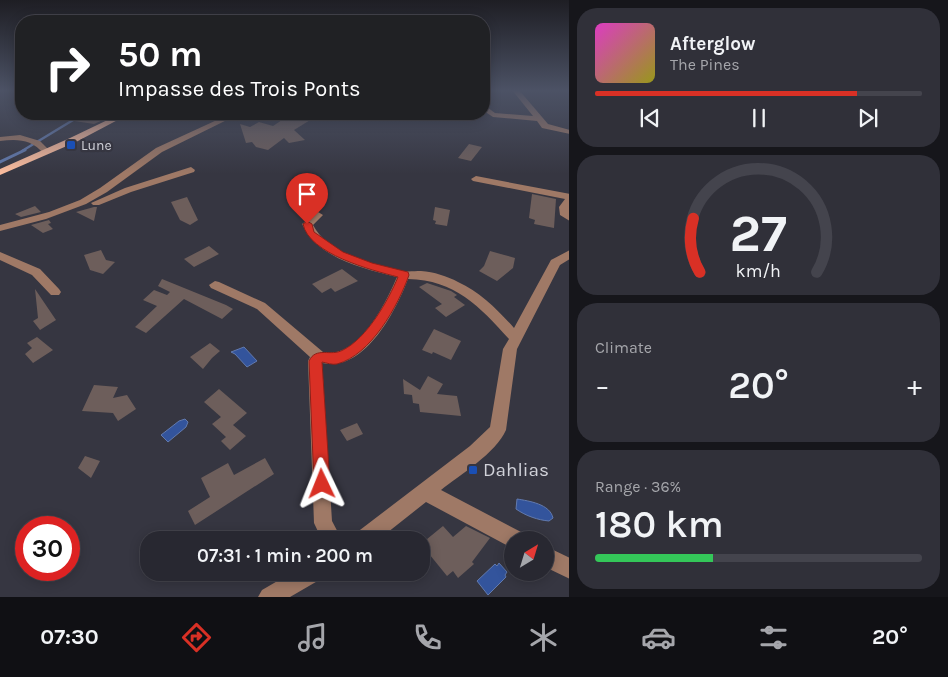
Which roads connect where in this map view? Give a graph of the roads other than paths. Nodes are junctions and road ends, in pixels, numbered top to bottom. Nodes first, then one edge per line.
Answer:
1 (529, 118) edge
2 (539, 119) joint
3 (113, 120) edge
4 (222, 120) edge
5 (569, 132) edge
6 (0, 139) edge
7 (47, 152) junction
8 (191, 170) dead end
9 (0, 172) edge
10 (476, 179) dead end
11 (569, 198) edge
12 (55, 214) junction
13 (318, 215) dead end
14 (569, 218) edge
15 (0, 228) edge
16 (569, 253) edge
17 (0, 256) edge
18 (404, 275) junction
19 (214, 285) dead end
20 (55, 292) dead end
21 (516, 338) junction
22 (319, 357) junction
23 (424, 491) junction
24 (327, 531) edge
25 (374, 531) edge
26 (504, 534) edge
27 (554, 561) edge
28 (569, 569) edge
29 (298, 581) edge
30 (269, 597) edge

1 - 2 street
2 - 5 street
3 - 7 main road
4 - 12 street
6 - 7 street
7 - 9 main road
8 - 12 street
10 - 11 street
11 - 14 street
12 - 15 street
13 - 18 street
16 - 21 street
17 - 20 street
18 - 21 street
18 - 22 street
19 - 22 street
21 - 23 street
22 - 24 street
23 - 25 street
23 - 26 street
27 - 28 street
29 - 30 street

